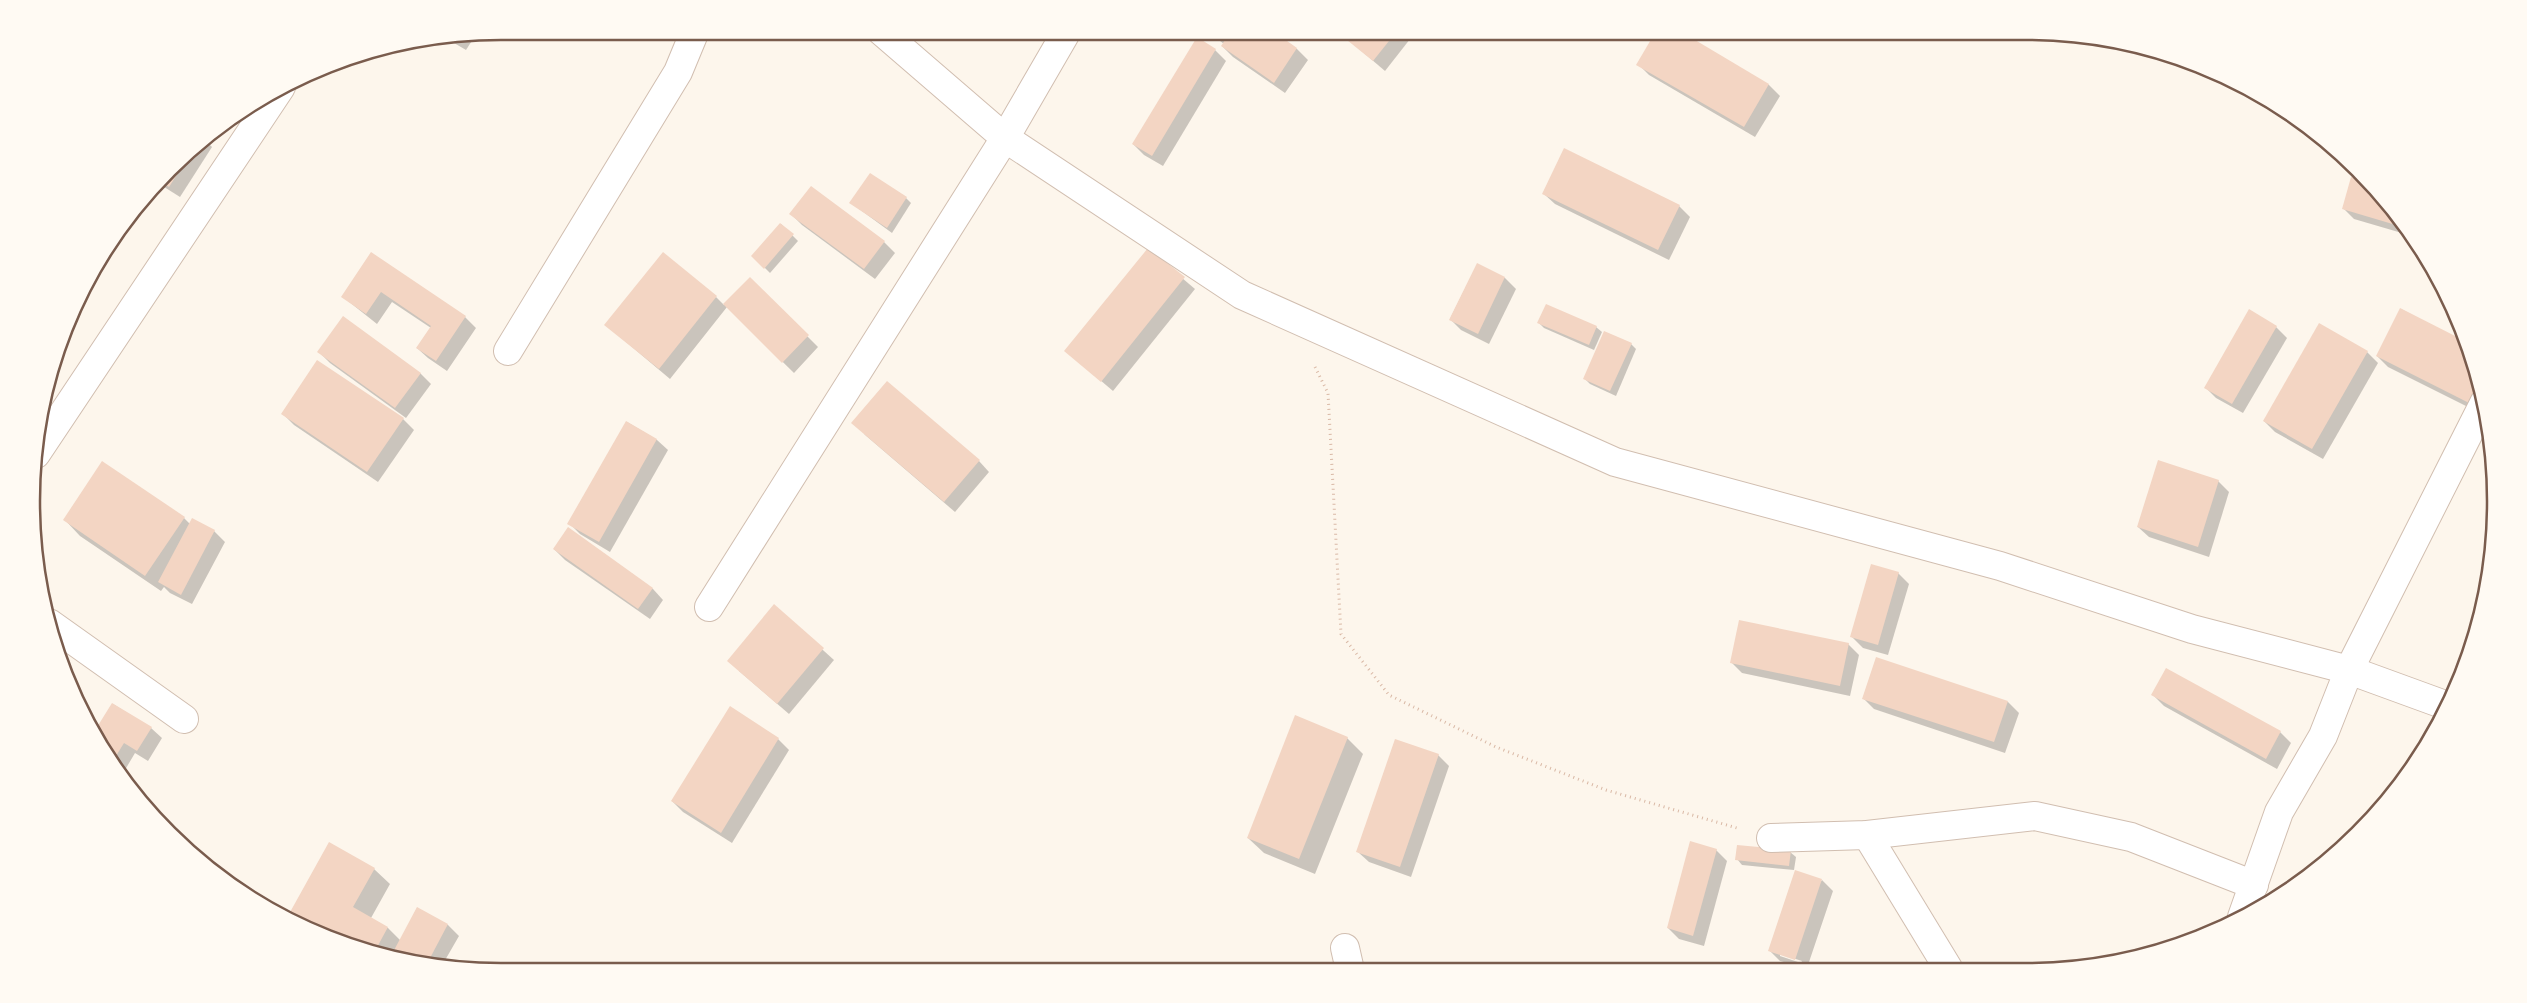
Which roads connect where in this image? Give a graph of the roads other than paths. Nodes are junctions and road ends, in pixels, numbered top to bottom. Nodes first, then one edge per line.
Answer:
1 (692, 40) edge
2 (891, 40) edge
3 (1062, 40) edge
4 (272, 101) edge
5 (1005, 138) junction
6 (508, 351) dead end
7 (2478, 414) edge
8 (44, 442) edge
9 (709, 607) dead end
10 (58, 630) edge
11 (2349, 670) junction
12 (2440, 703) edge
13 (184, 719) dead end
14 (1867, 835) junction
15 (1771, 838) road end
16 (2254, 885) junction
17 (2246, 906) edge
18 (1945, 963) edge

1 - 6 street
2 - 5 street
3 - 5 street
4 - 8 street
5 - 9 street
5 - 11 street
7 - 11 street
10 - 13 street
11 - 12 street
11 - 16 street
14 - 15 street
14 - 16 street
14 - 18 street
16 - 17 street

